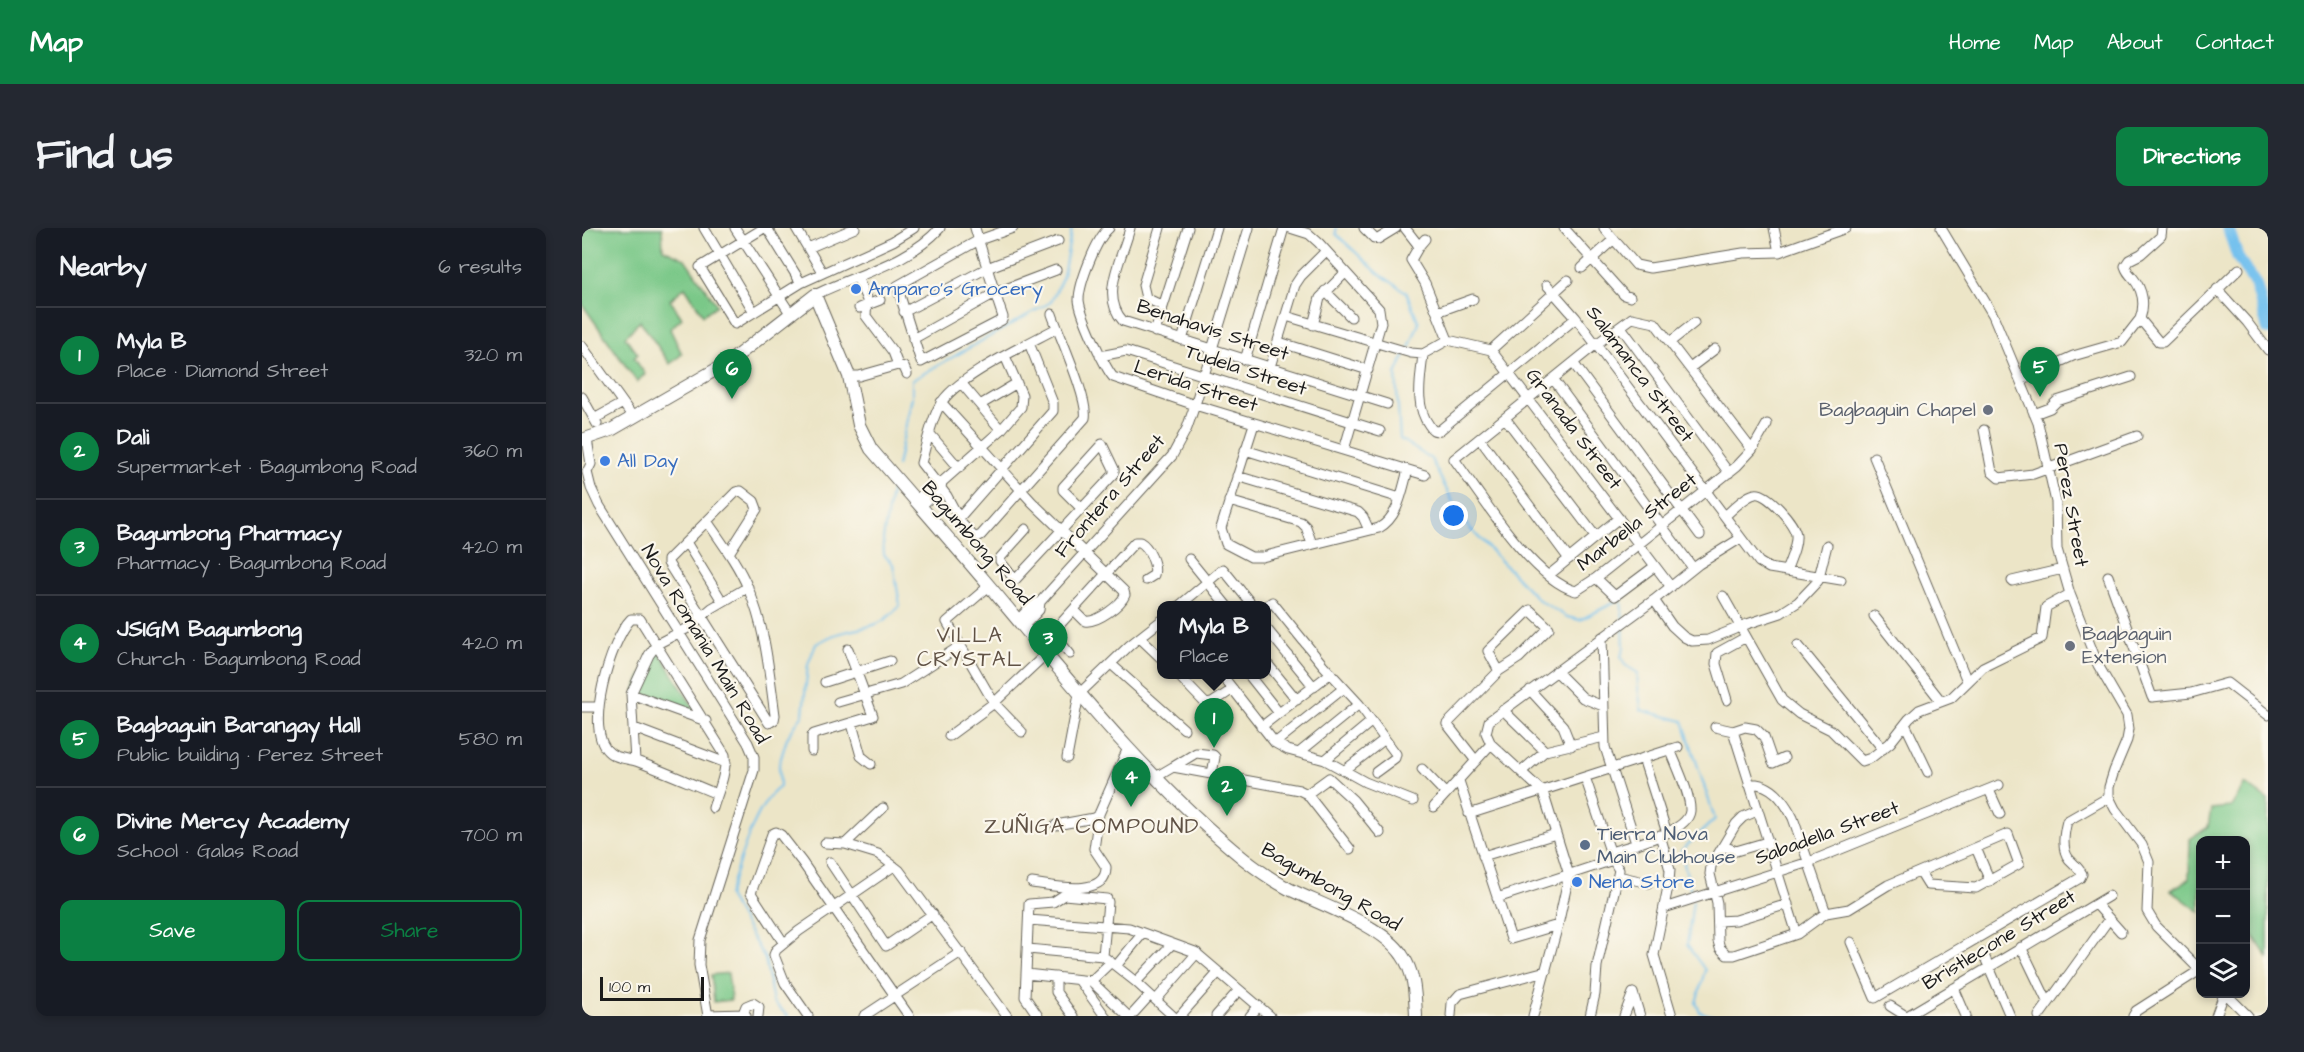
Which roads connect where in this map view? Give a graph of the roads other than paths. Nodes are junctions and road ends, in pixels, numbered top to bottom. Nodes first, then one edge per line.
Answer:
1 (704, 228) edge
2 (735, 228) edge
3 (766, 228) edge
4 (796, 228) edge
5 (855, 228) edge
6 (914, 228) edge
7 (940, 228) edge
8 (975, 228) edge
9 (1013, 228) edge
10 (1108, 228) edge
11 (1130, 228) edge
12 (1160, 228) edge
13 (1188, 228) edge
14 (1217, 228) edge
15 (1249, 228) edge
16 (1284, 228) edge
17 (1290, 228) edge
18 (1364, 228) edge
19 (1396, 228) edge
20 (1405, 228) edge
21 (1564, 228) edge
22 (1604, 228) edge
23 (1774, 228) edge
24 (1846, 228) edge
25 (1941, 228) edge
26 (2162, 228) edge
27 (1614, 239) junction
28 (743, 240) junction
29 (979, 240) junction
30 (1058, 241) dead end
31 (808, 248) junction
32 (1326, 251) junction
33 (1779, 252) junction
34 (719, 255) junction
35 (1592, 259) junction
36 (987, 268) junction
37 (1582, 268) dead end
38 (2239, 269) dead end
39 (1056, 270) dead end
40 (822, 272) junction
41 (1345, 273) junction
42 (857, 277) junction
43 (1568, 280) dead end
44 (801, 283) junction
45 (1550, 289) junction
46 (2217, 290) junction
47 (1325, 291) junction
48 (995, 293) junction
49 (815, 295) junction
50 (779, 296) junction
51 (1630, 297) dead end
52 (1473, 299) dead end
53 (879, 300) dead end
54 (863, 306) junction
55 (1163, 306) junction
56 (754, 312) junction
57 (904, 312) junction
58 (1437, 312) junction
59 (790, 314) junction
60 (1052, 314) dead end
61 (1286, 316) junction
62 (1351, 317) dead end
63 (1576, 318) junction
64 (2140, 319) junction
65 (1694, 323) dead end
66 (1313, 325) junction
67 (1621, 327) junction
68 (1057, 328) junction
69 (1155, 332) junction
70 (913, 339) junction
71 (1182, 340) junction
72 (1448, 340) junction
73 (1278, 342) junction
74 (1670, 342) junction
75 (1029, 343) junction
76 (1376, 343) junction
77 (1595, 345) junction
78 (582, 346) edge
79 (1715, 349) dead end
80 (1212, 350) junction
81 (1491, 350) junction
82 (2268, 350) edge
83 (1423, 354) junction
84 (1005, 356) junction
85 (1100, 356) junction
86 (1245, 360) junction
87 (1574, 364) junction
88 (898, 365) junction
89 (1270, 367) junction
90 (1690, 368) junction
91 (1368, 370) junction
92 (1509, 373) junction
93 (907, 374) dead end
94 (1204, 375) junction
95 (849, 376) junction
96 (2131, 377) dead end
97 (1554, 380) junction
98 (2020, 380) junction
99 (1017, 383) junction
100 (962, 384) junction
101 (1360, 396) junction
102 (582, 397) edge
103 (1529, 399) junction
104 (941, 402) junction
105 (623, 403) junction
106 (1387, 404) dead end
107 (980, 405) junction
108 (1195, 405) junction
109 (2034, 414) junction
110 (633, 417) junction
111 (1505, 418) junction
112 (1352, 423) junction
113 (1254, 424) junction
114 (1767, 424) dead end
115 (1001, 430) junction
116 (1380, 430) dead end
117 (1984, 430) dead end
118 (930, 434) junction
119 (2137, 436) dead end
120 (584, 439) edge
121 (1480, 439) junction
122 (982, 447) junction
123 (1245, 450) junction
124 (1344, 450) junction
125 (1752, 450) junction
126 (1874, 457) dead end
127 (959, 468) junction
128 (2048, 468) junction
129 (585, 469) edge
130 (1002, 469) junction
131 (1408, 470) junction
132 (1729, 472) junction
133 (1425, 475) dead end
134 (1237, 477) junction
135 (939, 484) junction
136 (1021, 490) junction
137 (1706, 491) junction
138 (1400, 498) junction
139 (1229, 501) junction
140 (917, 504) junction
141 (1081, 508) junction
142 (1682, 510) junction
143 (1725, 516) junction
144 (959, 518) junction
145 (1619, 518) junction
146 (707, 521) junction
147 (1662, 526) junction
148 (1026, 530) dead end
149 (1369, 530) junction
150 (1061, 531) junction
151 (1700, 535) dead end
152 (1596, 537) junction
153 (1741, 538) junction
154 (686, 542) junction
155 (1312, 544) junction
156 (1639, 544) junction
157 (1827, 545) dead end
158 (729, 553) junction
159 (1084, 553) junction
160 (1189, 559) dead end
161 (1569, 559) junction
162 (1655, 566) junction
163 (1693, 568) junction
164 (2062, 569) junction
165 (1786, 571) junction
166 (1107, 574) junction
167 (1549, 575) junction
168 (1820, 576) junction
169 (2108, 576) dead end
170 (1596, 578) junction
171 (1146, 580) dead end
172 (1841, 580) dead end
173 (2012, 581) dead end
174 (1207, 582) junction
175 (989, 586) junction
176 (1671, 586) junction
177 (748, 587) junction
178 (2070, 594) junction
179 (1723, 596) dead end
180 (1654, 600) junction
181 (722, 601) junction
182 (1185, 601) edge
183 (1219, 601) edge
184 (1249, 601) edge
185 (1271, 603) edge
186 (1074, 610) junction
187 (1874, 616) dead end
188 (701, 618) junction
189 (1021, 623) junction
190 (1157, 623) edge
191 (1740, 627) junction
192 (678, 632) junction
193 (1271, 634) edge
194 (1602, 637) junction
195 (1746, 637) junction
196 (1140, 638) junction
197 (657, 644) junction
198 (1798, 645) dead end
199 (960, 646) junction
200 (849, 649) dead end
201 (1046, 654) junction
202 (1070, 654) dead end
203 (1157, 655) edge
204 (890, 662) dead end
205 (1111, 664) junction
206 (1271, 668) edge
207 (1499, 671) junction
208 (1556, 671) junction
209 (857, 672) junction
210 (1331, 673) junction
211 (1181, 679) edge
212 (1224, 679) edge
213 (1251, 679) edge
214 (1967, 681) junction
215 (825, 682) dead end
216 (1314, 687) junction
217 (1344, 688) junction
218 (1233, 689) junction
219 (1530, 690) junction
220 (865, 693) junction
221 (631, 694) junction
222 (1079, 694) junction
223 (772, 697) junction
224 (1297, 700) junction
225 (1727, 700) dead end
226 (754, 701) junction
227 (1941, 701) junction
228 (838, 702) dead end
229 (994, 703) junction
230 (1359, 704) junction
231 (1603, 706) junction
232 (582, 707) edge
233 (600, 707) junction
234 (1503, 710) junction
235 (1279, 713) junction
236 (2268, 715) edge
237 (706, 721) junction
238 (1372, 721) junction
239 (852, 724) junction
240 (1905, 724) junction
241 (1261, 727) junction
242 (1715, 727) dead end
243 (634, 728) junction
244 (1184, 729) dead end
245 (1732, 730) junction
246 (1022, 732) dead end
247 (949, 736) dead end
248 (1604, 737) junction
249 (1385, 739) junction
250 (1275, 743) junction
251 (1491, 744) junction
252 (1571, 746) junction
253 (1128, 748) junction
254 (1883, 749) junction
255 (812, 751) dead end
256 (1545, 751) junction
257 (1300, 752) junction
258 (1067, 758) dead end
259 (1643, 758) junction
260 (1785, 758) dead end
261 (1325, 760) junction
262 (635, 761) junction
263 (1476, 761) junction
264 (726, 763) junction
265 (871, 764) dead end
266 (1173, 767) junction
267 (1610, 768) junction
268 (1422, 769) dead end
269 (1345, 770) junction
270 (1522, 771) junction
271 (1376, 772) dead end
272 (1928, 772) dead end
273 (1212, 774) junction
274 (1156, 777) junction
275 (1585, 777) junction
276 (1459, 780) junction
277 (1749, 784) junction
278 (2000, 785) dead end
279 (1989, 789) junction
280 (1543, 792) junction
281 (717, 794) junction
282 (1307, 794) junction
283 (1446, 794) junction
284 (2109, 797) junction
285 (1413, 801) dead end
286 (1434, 807) dead end
287 (713, 808) dead end
288 (884, 808) dead end
289 (1757, 811) junction
290 (1099, 814) junction
291 (1469, 814) junction
292 (2000, 814) dead end
293 (1056, 825) dead end
294 (1380, 833) dead end
295 (1556, 834) junction
296 (1663, 834) junction
297 (1767, 842) junction
298 (825, 843) dead end
299 (1636, 843) junction
300 (845, 844) junction
301 (1723, 846) junction
302 (1976, 848) junction
303 (1350, 849) dead end
304 (1482, 855) junction
305 (1611, 856) junction
306 (830, 862) dead end
307 (1809, 862) junction
308 (894, 866) junction
309 (1777, 872) junction
310 (1920, 872) junction
311 (1569, 875) junction
312 (1618, 876) junction
313 (1990, 881) junction
314 (1032, 883) dead end
315 (1648, 883) dead end
316 (1715, 891) junction
317 (852, 896) junction
318 (2109, 897) dead end
319 (1497, 898) junction
320 (1788, 904) junction
321 (2096, 904) junction
322 (833, 908) junction
323 (1664, 908) junction
324 (1826, 913) junction
325 (933, 914) junction
326 (2109, 919) junction
327 (1029, 920) junction
328 (1718, 921) junction
329 (1558, 925) junction
330 (1105, 928) junction
331 (2121, 932) dead end
332 (1143, 933) junction
333 (1797, 934) junction
334 (783, 942) junction
335 (1851, 942) dead end
336 (1172, 944) junction
337 (2021, 947) junction
338 (1028, 949) junction
339 (961, 952) junction
340 (1197, 953) junction
341 (1983, 953) dead end
342 (1110, 962) junction
343 (2196, 966) edge
344 (1988, 967) junction
345 (1546, 971) junction
346 (1218, 973) junction
347 (2196, 973) edge
348 (1026, 974) junction
349 (1056, 977) junction
350 (1079, 980) junction
351 (1091, 981) junction
352 (1136, 982) junction
353 (1954, 988) junction
354 (1239, 990) junction
355 (894, 995) junction
356 (1153, 997) junction
357 (2223, 998) edge
358 (2230, 998) edge
359 (2048, 1003) junction
360 (1116, 1005) junction
361 (1258, 1006) junction
362 (1890, 1006) dead end
363 (708, 1015) edge
364 (745, 1015) edge
365 (1104, 1015) edge
366 (758, 1016) edge
367 (808, 1016) edge
368 (864, 1016) edge
369 (909, 1016) edge
370 (1007, 1016) edge
371 (1038, 1016) edge
372 (1073, 1016) edge
373 (1130, 1016) edge
374 (1173, 1016) edge
375 (1180, 1016) edge
376 (1216, 1016) edge
377 (1250, 1016) edge
378 (1270, 1016) edge
379 (1416, 1016) edge
380 (1451, 1016) edge
381 (1533, 1016) edge
382 (1590, 1016) edge
383 (1624, 1016) edge
384 (1640, 1016) edge
385 (1672, 1016) edge
386 (1907, 1016) edge
387 (1966, 1016) edge
388 (2010, 1016) edge
389 (2039, 1016) edge
390 (2133, 1016) edge
391 (2216, 1016) edge
392 (2248, 1016) edge

1 - 34 street
2 - 28 street
3 - 28 street
3 - 44 street
4 - 31 street
5 - 31 street
6 - 40 street
7 - 42 street
8 - 29 street
9 - 29 street
10 - 85 street, Lerida Street
11 - 69 street, Benahavis Street
12 - 55 street
13 - 55 street
14 - 71 street
15 - 80 street, Frontera Street
16 - 86 street
17 - 32 street
18 - 19 street
20 - 58 street
21 - 35 street
22 - 27 street
23 - 33 street
24 - 33 street
25 - 98 street, Perez Street
26 - 64 street
27 - 33 street
27 - 35 street
28 - 34 street
28 - 50 street
29 - 36 street
29 - 57 street
30 - 36 street
31 - 40 street
32 - 41 street
32 - 61 street
34 - 56 street
34 - 56 street
35 - 37 street
35 - 51 street
36 - 48 street
36 - 57 street
38 - 46 street
39 - 48 street
40 - 44 street
41 - 47 street
41 - 76 street
42 - 49 street
42 - 54 street
43 - 45 street
44 - 50 street
45 - 63 street, Salamanca Street
45 - 81 street
46 - 64 street
46 - 82 street
47 - 62 street
47 - 66 street
48 - 70 street
48 - 70 street
49 - 59 main road
49 - 95 main road, Bagumbong Road
50 - 56 street
50 - 59 street
52 - 58 street
53 - 54 street
54 - 88 street
55 - 69 street
57 - 70 street
58 - 72 street
59 - 110 main road
60 - 68 street
61 - 66 street
61 - 73 street
63 - 77 street, Salamanca Street
63 - 92 street
64 - 98 street
65 - 74 street
66 - 76 street
67 - 74 street
67 - 77 street
67 - 132 street
68 - 75 street
68 - 136 street
69 - 71 street, Benahavis Street
71 - 80 street, Benahavis Street
72 - 81 street
72 - 83 street
73 - 89 street
73 - 91 street
74 - 90 street
75 - 84 street
75 - 130 street
76 - 83 street
76 - 91 street
77 - 87 street
77 - 137 street, Salamanca Street
78 - 105 street
79 - 90 street
80 - 86 street, Benahavis Street
80 - 94 street, Frontera Street
81 - 92 street, Granada Street
83 - 92 street
84 - 99 street
84 - 100 street
85 - 94 street, Tudela Street
85 - 108 street, Lerida Street
86 - 89 street, Benahavis Street
87 - 97 street
87 - 142 street
88 - 93 street
88 - 95 street
89 - 101 street, Benahavis Street
90 - 125 street
91 - 101 street
92 - 103 street, Granada Street
94 - 108 street, Frontera Street
94 - 112 street, Tudela Street
95 - 140 main road, Bagumbong Road
96 - 109 street
97 - 103 street
97 - 147 street
98 - 109 street, Perez Street
99 - 107 street
99 - 115 street
100 - 104 street
100 - 107 street
101 - 106 street, Benahavis Street
101 - 112 street
102 - 105 street
103 - 111 street
103 - 145 street, Granada Street
104 - 118 street
104 - 122 street
105 - 110 street
107 - 115 street
108 - 113 street, Lerida Street
108 - 159 street, Frontera Street
109 - 128 street, Perez Street
110 - 120 main road
111 - 121 street
111 - 152 street
112 - 116 street, Tudela Street
112 - 124 street
113 - 123 street
113 - 124 street, Lerida Street
114 - 125 street, Marbella Street
115 - 122 street
117 - 128 street
118 - 127 street
118 - 135 street
119 - 128 street
120 - 129 street, Nova Romania Main Road
121 - 161 street
121 - 167 street, Marbella Street
122 - 127 street
122 - 130 street
123 - 134 street
123 - 138 street
124 - 131 street, Lerida Street
125 - 132 street, Marbella Street
126 - 214 street
127 - 135 street
128 - 164 street, Perez Street
129 - 192 street, Nova Romania Main Road
130 - 136 street
130 - 144 street
131 - 133 street, Lerida Street
131 - 138 street
132 - 137 street, Marbella Street
134 - 139 street
134 - 149 street
135 - 140 street
135 - 144 street
136 - 144 street
136 - 150 street
137 - 142 street, Marbella Street
137 - 143 street, Salamanca Street
138 - 149 street
139 - 155 street
139 - 155 street
140 - 175 main road, Bagumbong Road
141 - 141 street
141 - 150 street
142 - 147 street, Marbella Street
142 - 151 street
143 - 153 street, Salamanca Street
143 - 165 street
145 - 152 street
145 - 156 street, Granada Street
146 - 154 street
146 - 158 street
146 - 158 street
147 - 156 street, Marbella Street
147 - 163 street
148 - 150 street
149 - 155 street
150 - 159 street
152 - 161 street
153 - 163 street
153 - 165 street, Salamanca Street
154 - 181 street
154 - 188 street
156 - 162 street, Granada Street
156 - 170 street, Marbella Street
157 - 168 street
158 - 177 street
159 - 166 street
159 - 189 street, Frontera Street
160 - 174 street
161 - 167 street
162 - 170 street
162 - 176 street, Granada Street
163 - 176 street
164 - 173 street
164 - 178 street, Perez Street
165 - 168 street, Salamanca Street
166 - 171 street
166 - 186 street
166 - 186 street
167 - 170 street, Marbella Street
168 - 172 street, Salamanca Street
168 - 191 street
169 - 236 street
174 - 182 street
174 - 183 street
174 - 184 street
175 - 189 main road, Bagumbong Road
175 - 199 street
176 - 180 street
177 - 181 street
177 - 223 street
178 - 214 street
178 - 284 street, Perez Street
179 - 191 street
180 - 191 street
180 - 194 street
181 - 188 street
185 - 210 street
186 - 202 street
187 - 227 street
188 - 192 street
188 - 226 street
189 - 201 main road, Bagumbong Road
190 - 196 street
191 - 195 street
192 - 197 street
192 - 363 street, Nova Romania Main Road
193 - 216 street
194 - 208 street
194 - 231 street
195 - 225 street
195 - 254 street
196 - 203 street
196 - 205 street
197 - 221 street
197 - 233 street
197 - 237 street
198 - 254 street
199 - 220 street
199 - 229 street
200 - 209 street
201 - 222 main road, Bagumbong Road
201 - 229 street
204 - 209 street
205 - 222 street
205 - 244 street
206 - 224 street
207 - 207 street
207 - 263 street
208 - 219 street
208 - 231 street
209 - 215 street
209 - 220 street
210 - 216 street
210 - 217 street
211 - 218 street
212 - 218 street
213 - 235 street
214 - 227 street
216 - 224 street
217 - 230 street
217 - 250 street
218 - 241 street
219 - 234 street
219 - 252 street
220 - 228 street
220 - 239 street
221 - 237 street
221 - 243 street
222 - 253 main road, Bagumbong Road
222 - 258 street
223 - 226 street
223 - 226 street
224 - 235 street
227 - 240 street
229 - 246 street
229 - 247 street
230 - 238 street
230 - 257 street
231 - 248 street
232 - 233 street
233 - 262 street
234 - 251 street
234 - 256 street
235 - 241 street
237 - 264 street
238 - 249 street
238 - 261 street
239 - 255 street
239 - 265 street
240 - 254 street
240 - 272 street
241 - 250 street
242 - 245 street
243 - 262 street
243 - 264 street
245 - 260 street
245 - 277 street
248 - 252 street
248 - 267 street
249 - 269 street
249 - 271 street
250 - 257 street
251 - 263 street
251 - 270 street
252 - 256 street
253 - 274 main road, Bagumbong Road
253 - 290 street
256 - 270 street
257 - 261 street
259 - 267 street
259 - 296 street
259 - 296 street
261 - 269 street
262 - 281 street
263 - 276 street
264 - 281 street
266 - 273 street
266 - 273 street
266 - 274 street
267 - 275 street
267 - 299 street
268 - 283 street
269 - 285 street
270 - 280 street
273 - 282 street
274 - 379 main road, Bagumbong Road
275 - 280 street
275 - 305 street
276 - 283 street
276 - 291 street
277 - 289 street
277 - 307 street
278 - 279 street, Sabadella Street
279 - 292 street
279 - 307 street, Sabadella Street
280 - 291 street
280 - 295 street
281 - 287 street
282 - 294 street
282 - 303 street
283 - 286 street
284 - 335 street
284 - 343 street
288 - 300 street
289 - 297 street
289 - 301 street
290 - 293 street
290 - 314 street
291 - 304 street
295 - 304 street
295 - 311 street
296 - 299 street
296 - 323 street
297 - 301 street
297 - 309 street
298 - 300 street
299 - 305 street
300 - 308 street
301 - 316 street
302 - 310 street
302 - 313 street
302 - 313 street
304 - 319 street
305 - 311 street
305 - 312 street
306 - 317 street
307 - 309 street, Sabadella Street
307 - 324 street
308 - 317 street
308 - 325 street
309 - 316 street, Sabadella Street
309 - 320 street
310 - 313 street
310 - 324 street
311 - 319 street
311 - 329 street
312 - 315 street
312 - 382 street
316 - 323 street, Sabadella Street
316 - 328 street
317 - 322 street
317 - 325 street
318 - 321 street, Bristlecone Street
319 - 329 street
320 - 328 street
320 - 333 street
321 - 326 street
321 - 337 street, Bristlecone Street
322 - 334 street
322 - 334 street
322 - 355 street
323 - 385 street
324 - 333 street
325 - 339 street
326 - 331 street
326 - 359 street
327 - 330 street
327 - 330 street
327 - 338 street
328 - 333 street
329 - 345 street
330 - 332 street
330 - 342 street
332 - 336 street
332 - 342 street
334 - 367 street
336 - 340 street
336 - 352 street
337 - 344 street, Bristlecone Street
337 - 359 street
338 - 342 street
338 - 348 street
339 - 355 street
339 - 370 street
340 - 346 street
340 - 356 street
341 - 344 street
342 - 351 street
342 - 352 street
344 - 353 street, Bristlecone Street
344 - 388 street
345 - 380 street
345 - 381 street
346 - 354 street
346 - 375 street
347 - 390 street
348 - 349 street
348 - 371 street
349 - 350 street
349 - 372 street
350 - 351 street
350 - 365 street
351 - 360 street
352 - 356 street
353 - 386 street, Bristlecone Street
353 - 387 street
354 - 361 street
354 - 376 street
355 - 368 street
355 - 369 street
356 - 373 street
356 - 374 street
357 - 391 street
358 - 392 street
359 - 389 street
360 - 365 street
360 - 373 street
361 - 377 street
361 - 378 street
362 - 386 street
363 - 364 street
364 - 366 street
383 - 384 street

